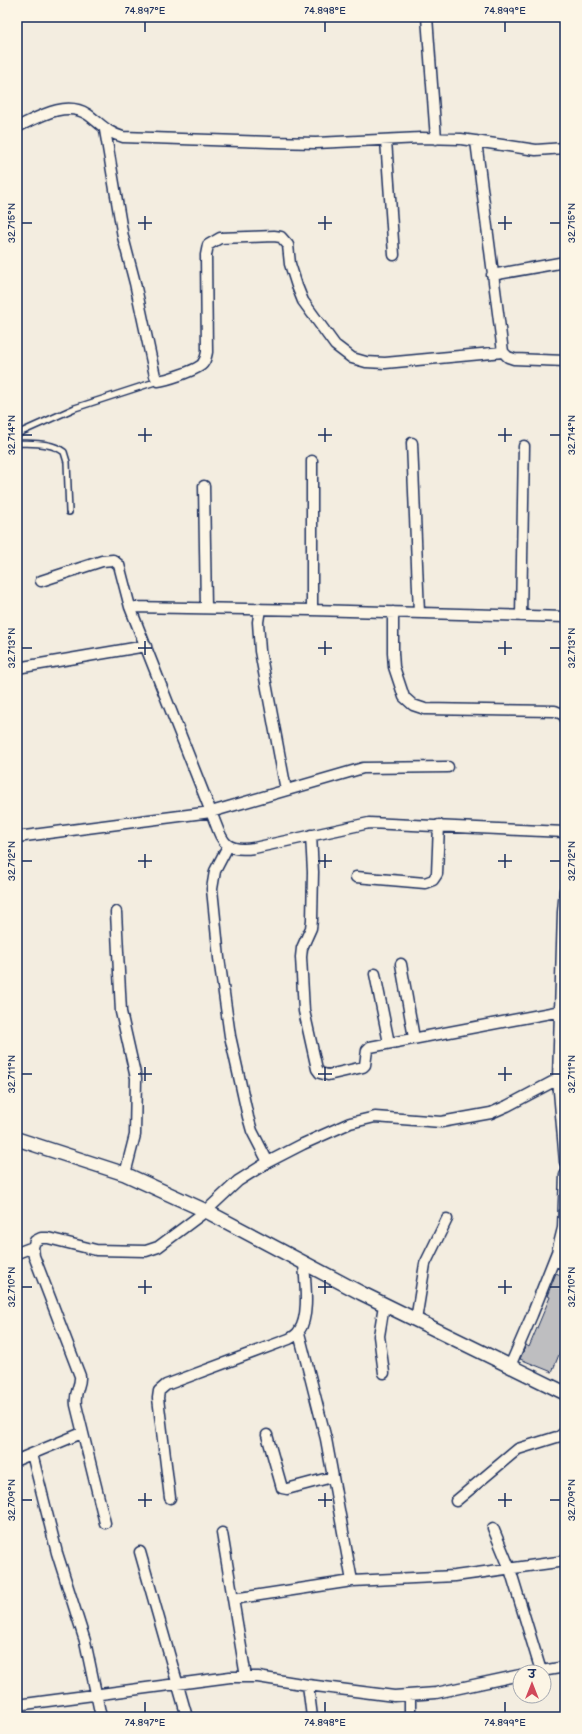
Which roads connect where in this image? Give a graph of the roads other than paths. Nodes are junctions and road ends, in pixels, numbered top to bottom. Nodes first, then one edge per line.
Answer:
1 (427, 17) edge
2 (17, 127) edge
3 (105, 130) junction
4 (436, 139) junction
5 (386, 140) junction
6 (476, 141) junction
7 (565, 148) edge
8 (394, 255) dead end
9 (565, 262) edge
10 (492, 275) junction
11 (503, 352) junction
12 (565, 361) edge
13 (158, 381) junction
14 (17, 434) edge
15 (17, 443) edge
16 (412, 443) dead end
17 (524, 446) dead end
18 (312, 461) dead end
19 (204, 486) dead end
20 (69, 512) dead end
21 (41, 581) dead end
22 (130, 607) junction
23 (206, 608) junction
24 (260, 609) junction
25 (312, 610) junction
26 (393, 612) junction
27 (419, 613) junction
28 (521, 616) junction
29 (565, 617) edge
30 (146, 646) junction
31 (17, 668) edge
32 (565, 718) edge
33 (448, 768) dead end
34 (286, 790) junction
35 (211, 812) junction
36 (439, 825) junction
37 (565, 832) edge
38 (311, 835) junction
39 (17, 838) edge
40 (228, 846) junction
41 (356, 877) dead end
42 (565, 890) edge
43 (116, 912) dead end
44 (401, 964) dead end
45 (375, 974) dead end
46 (561, 1011) junction
47 (414, 1038) junction
48 (389, 1043) junction
49 (558, 1079) junction
50 (17, 1139) edge
51 (268, 1162) junction
52 (565, 1162) edge
53 (124, 1174) junction
54 (565, 1175) edge
55 (206, 1211) junction
56 (447, 1219) dead end
57 (33, 1247) junction
58 (17, 1253) edge
59 (554, 1260) junction
60 (304, 1263) junction
61 (565, 1264) edge
62 (384, 1305) junction
63 (416, 1320) junction
64 (299, 1333) junction
65 (510, 1366) junction
66 (384, 1373) dead end
67 (565, 1394) edge
68 (565, 1432) edge
69 (82, 1433) junction
70 (267, 1434) dead end
71 (32, 1454) junction
72 (17, 1460) edge
73 (332, 1477) junction
74 (170, 1498) dead end
75 (456, 1501) dead end
76 (105, 1523) dead end
77 (493, 1528) dead end
78 (222, 1533) dead end
79 (140, 1552) dead end
80 (565, 1561) edge
81 (510, 1569) junction
82 (352, 1581) junction
83 (233, 1599) junction
84 (537, 1664) edge
85 (565, 1667) edge
86 (552, 1669) edge
87 (246, 1677) junction
88 (512, 1677) edge
89 (176, 1684) junction
90 (308, 1685) junction
91 (97, 1694) junction
92 (410, 1695) junction
93 (17, 1705) edge
94 (101, 1717) edge
95 (187, 1717) edge
96 (312, 1717) edge
97 (410, 1717) edge

1 - 4 street
2 - 3 street
3 - 5 street
3 - 13 street
4 - 5 street
4 - 6 street
5 - 8 street
6 - 7 street
6 - 10 street
9 - 10 street
10 - 11 street
11 - 12 street
11 - 13 street
13 - 14 lane
15 - 20 lane
16 - 27 street
17 - 28 street
18 - 25 street
19 - 23 street
21 - 22 street
22 - 23 street
22 - 30 street
23 - 24 street
24 - 25 street
24 - 34 street
25 - 26 street
26 - 27 street
26 - 32 street
27 - 28 street
28 - 29 street
30 - 31 street
30 - 35 street
33 - 34 street
34 - 35 street
35 - 39 street
35 - 40 street
36 - 37 street
36 - 38 street
36 - 41 street
38 - 40 street
38 - 48 street
40 - 51 street
42 - 46 street
43 - 53 street
44 - 47 street
45 - 48 street
46 - 47 street
46 - 49 street
47 - 48 street
49 - 51 street
49 - 52 street
50 - 53 street
51 - 55 street
53 - 55 street
54 - 59 street
55 - 57 street
55 - 60 street
56 - 63 street
57 - 58 street
57 - 69 street
59 - 61 street
59 - 65 street
60 - 62 street
60 - 64 street
62 - 63 street
62 - 66 street
63 - 65 street
64 - 73 street
64 - 74 street
65 - 67 street
68 - 75 street
69 - 71 street
69 - 76 street
70 - 73 street
71 - 72 street
71 - 91 street
73 - 82 street
77 - 81 street
78 - 83 street
79 - 89 street
80 - 81 street
81 - 82 street
81 - 84 street
82 - 83 street
83 - 87 street
85 - 86 street
87 - 89 street
87 - 90 street
88 - 92 street
89 - 91 street
89 - 95 street
90 - 92 street
90 - 96 street
91 - 93 street
91 - 94 street
92 - 97 street

